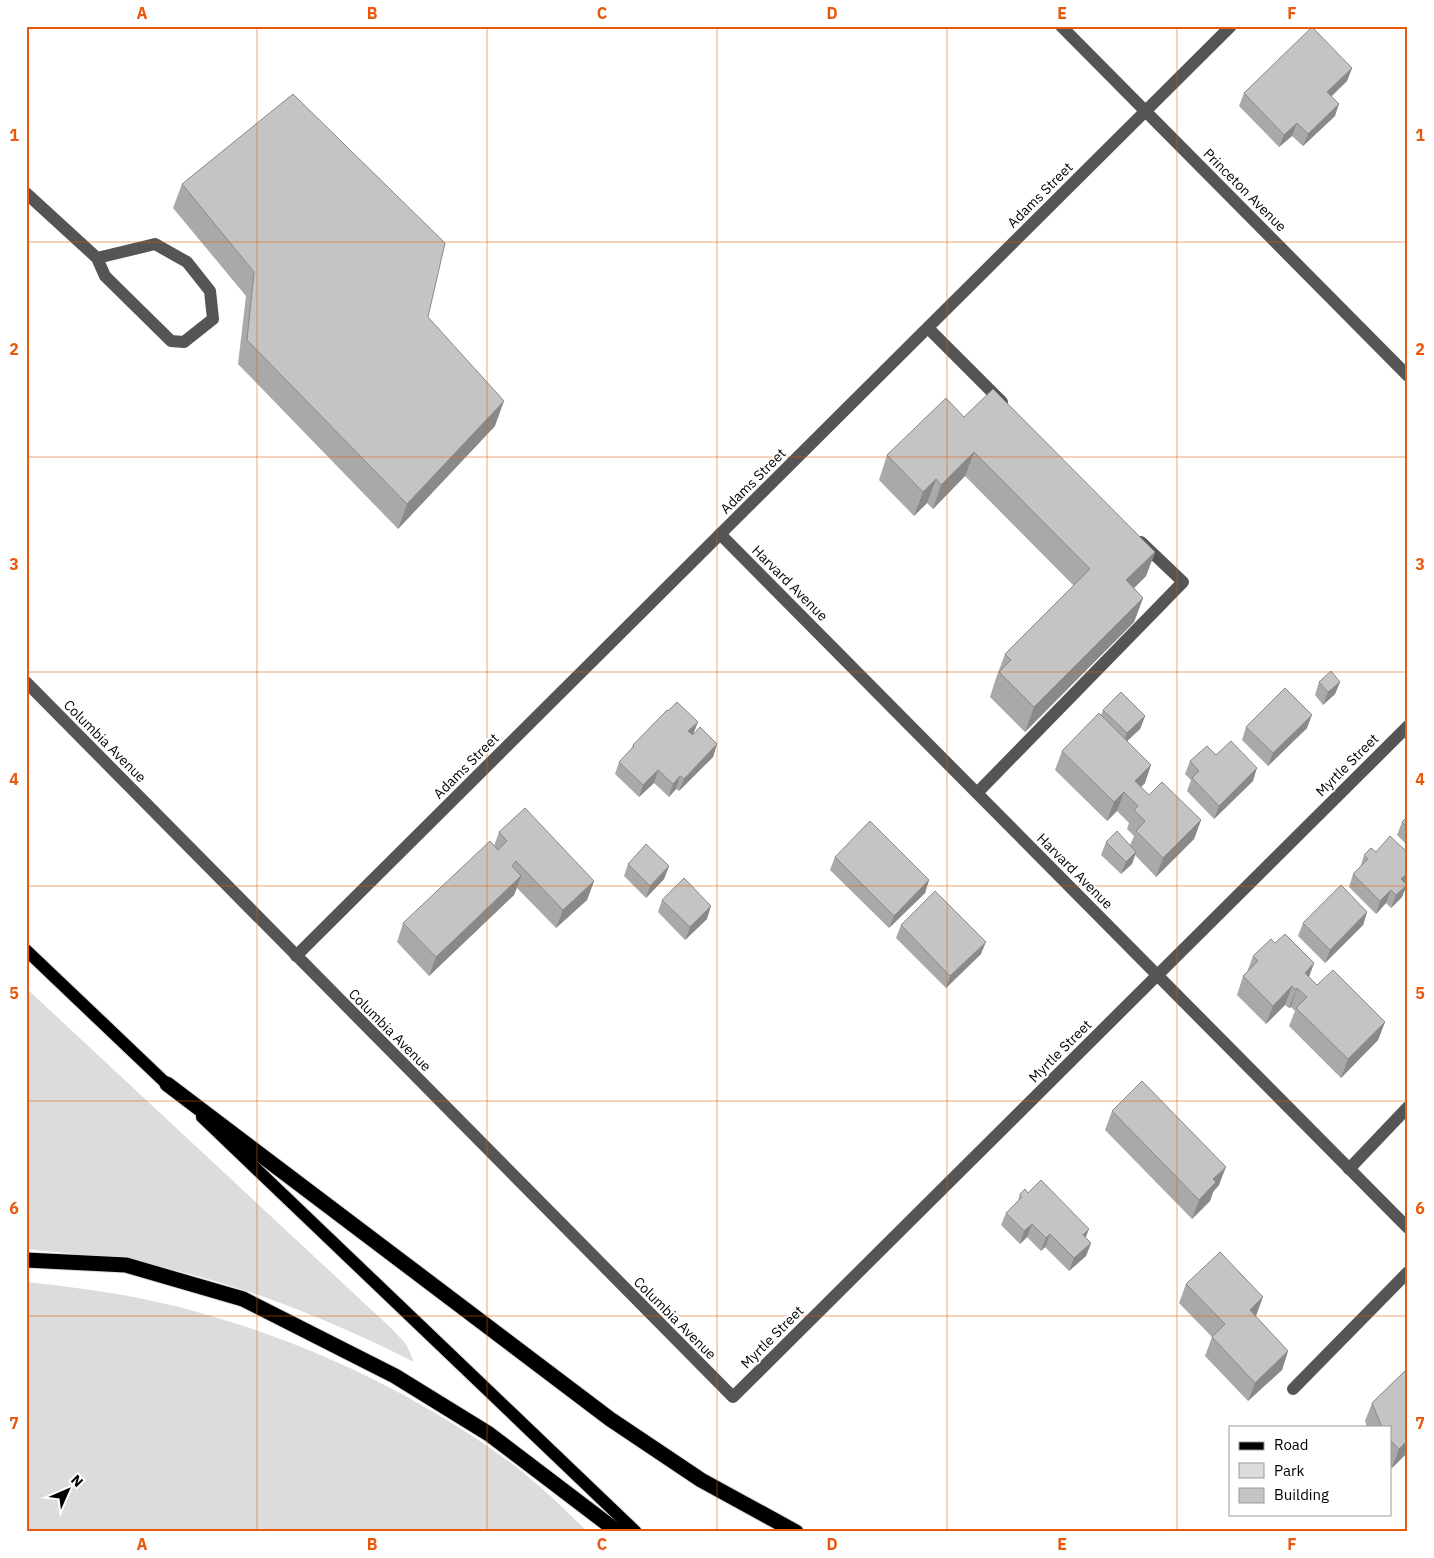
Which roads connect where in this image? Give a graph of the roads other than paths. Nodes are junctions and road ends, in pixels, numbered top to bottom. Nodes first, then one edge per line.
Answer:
1 (1062, 26) edge
2 (1231, 26) edge
3 (1146, 111) junction
4 (29, 200) edge
5 (97, 258) junction
6 (928, 328) junction
7 (1408, 376) edge
8 (1011, 411) edge
9 (1130, 530) edge
10 (720, 534) junction
11 (26, 682) edge
12 (1408, 726) edge
13 (977, 793) junction
14 (26, 950) edge
15 (296, 956) junction
16 (1158, 976) junction
17 (167, 1084) junction
18 (1408, 1107) edge
19 (1349, 1169) junction
20 (1408, 1228) edge
21 (26, 1260) edge
22 (1408, 1272) edge
23 (1293, 1389) dead end
24 (732, 1397) joint
25 (618, 1532) edge
26 (636, 1532) edge
27 (796, 1532) edge

1 - 3 street, Princeton Avenue
2 - 3 street, Adams Street
3 - 6 street, Adams Street
3 - 7 street, Princeton Avenue
4 - 5 street
5 - 5 street
6 - 8 street
6 - 10 street, Adams Street
9 - 13 street
10 - 13 street, Harvard Avenue
10 - 15 street, Adams Street
11 - 15 street, Columbia Avenue
12 - 16 street, Myrtle Street
13 - 16 street, Harvard Avenue
14 - 17 main road
15 - 24 street, Columbia Avenue
16 - 19 street, Harvard Avenue
16 - 24 street, Myrtle Street
17 - 26 main road
17 - 27 highway
18 - 19 street
19 - 20 street, Harvard Avenue
21 - 25 highway
22 - 23 street

